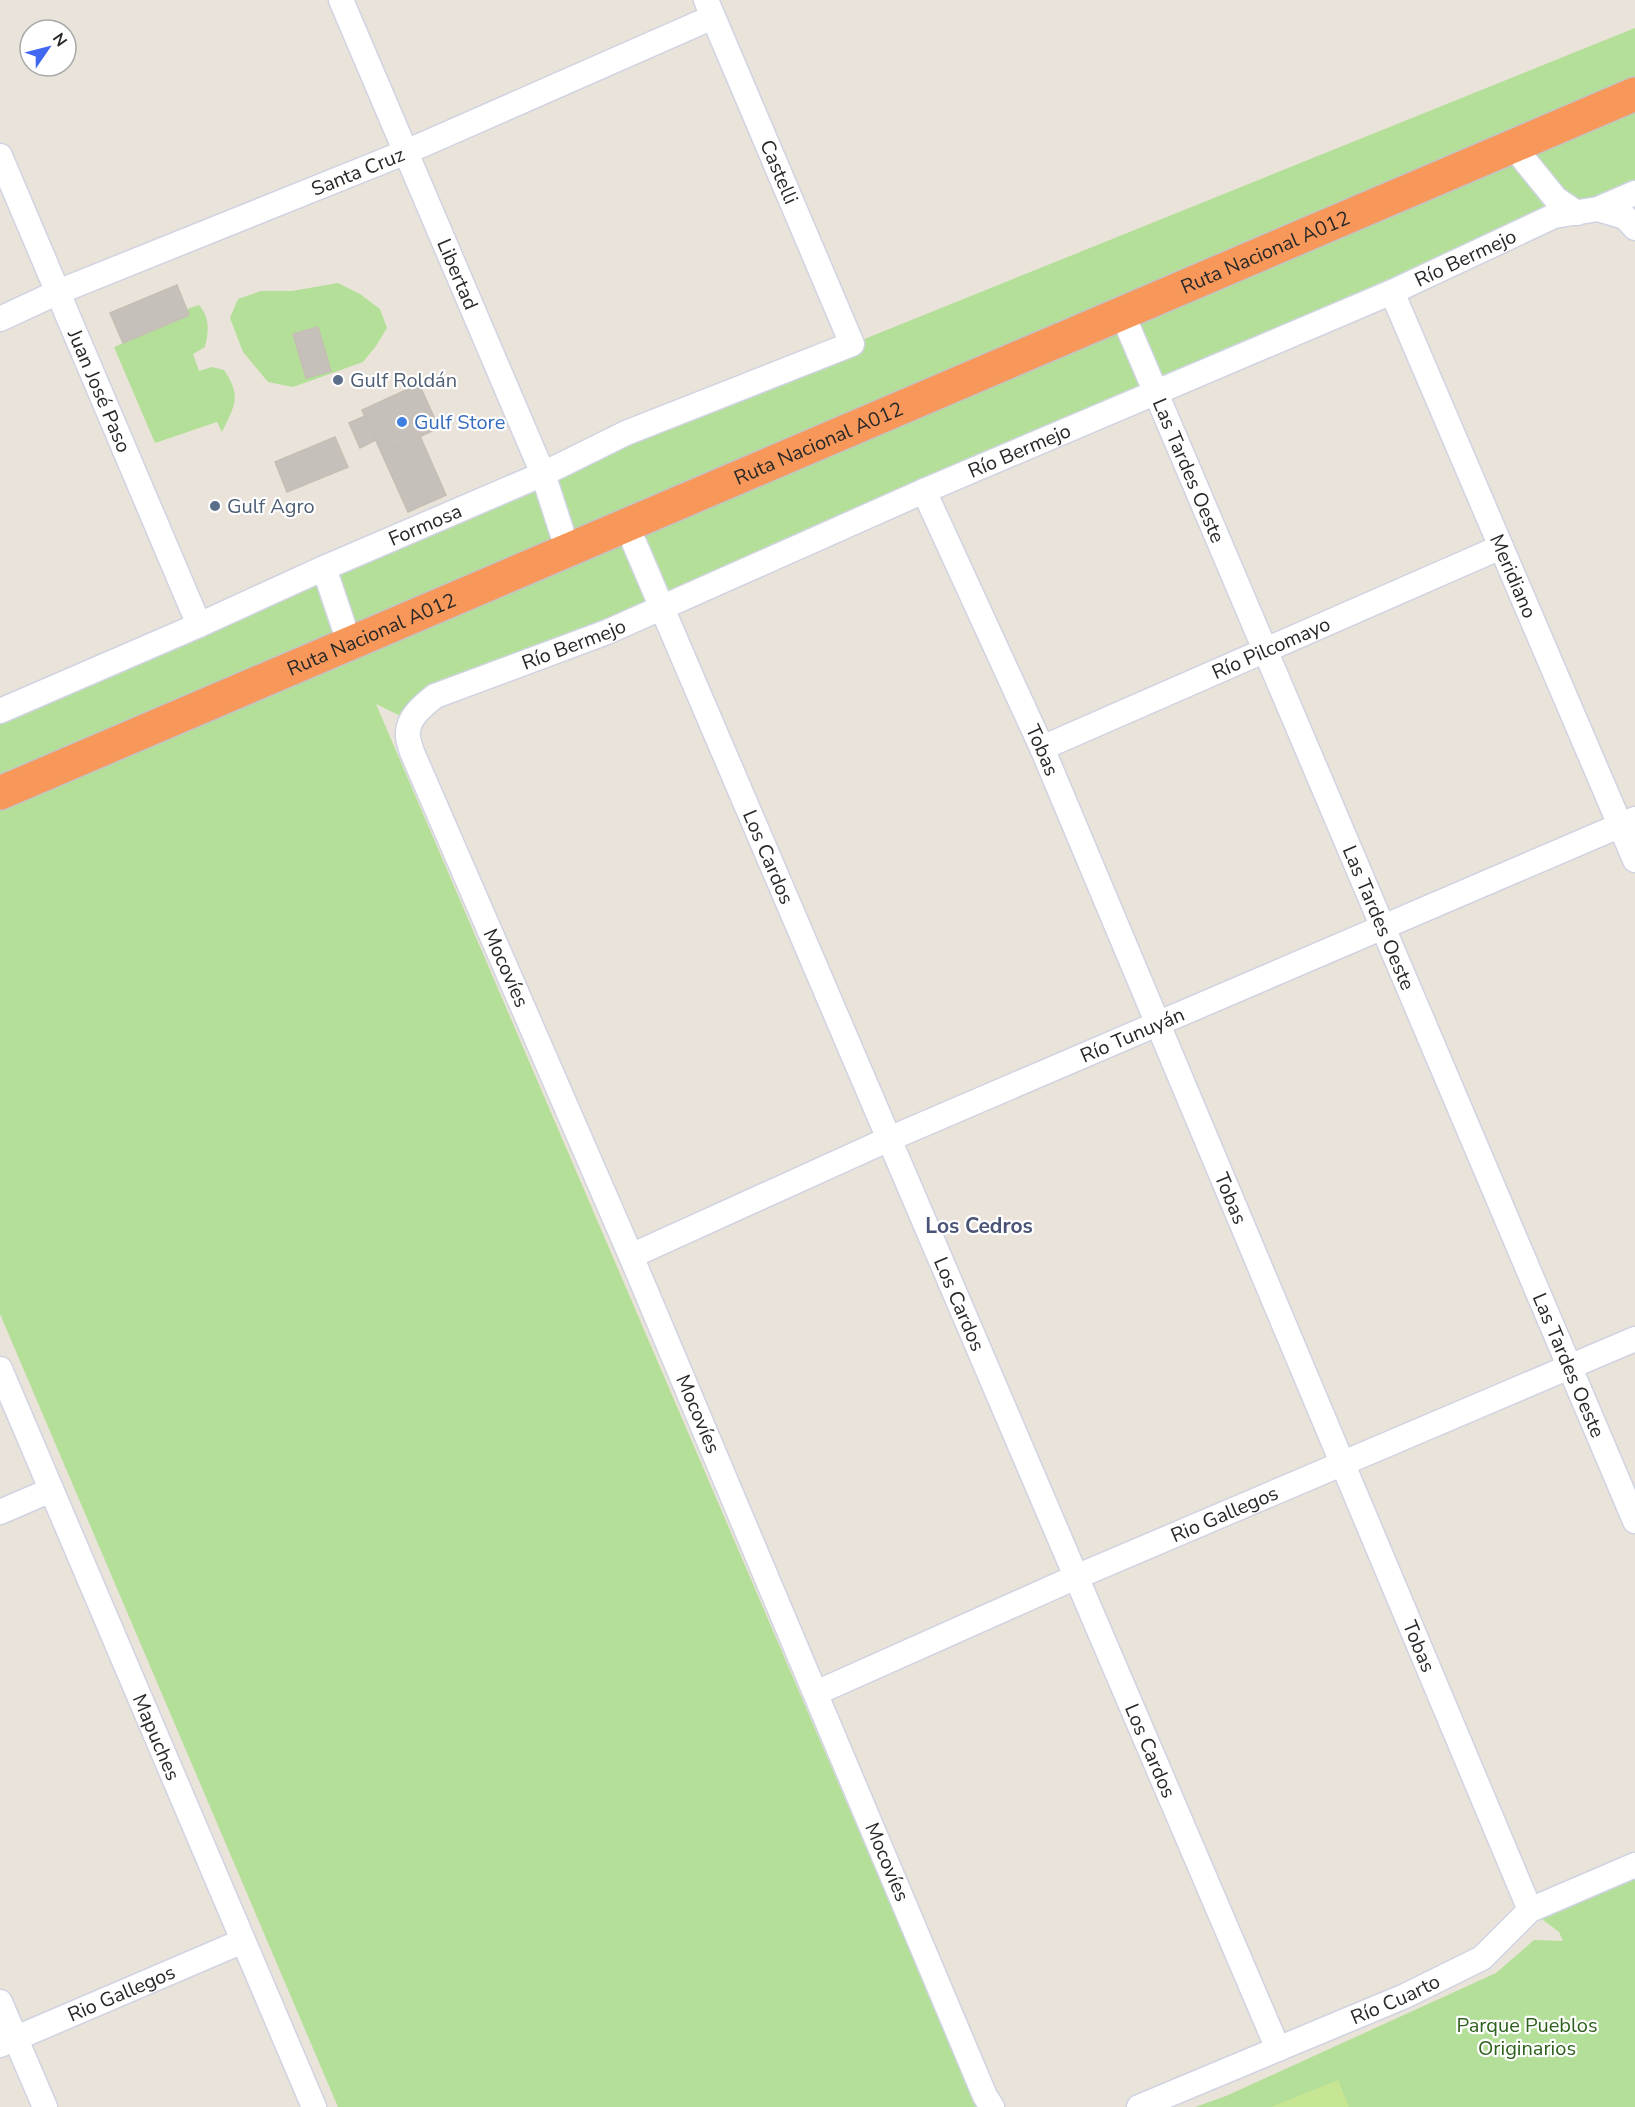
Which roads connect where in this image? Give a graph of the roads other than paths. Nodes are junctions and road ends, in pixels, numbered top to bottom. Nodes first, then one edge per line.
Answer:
1 (341, 0) edge
2 (710, 8) edge
3 (1635, 94) edge
4 (1513, 146) junction
5 (406, 152) junction
6 (0, 156) edge
7 (1635, 193) edge
8 (1587, 211) junction
9 (1635, 228) edge
10 (58, 292) junction
11 (1392, 292) junction
12 (1122, 314) junction
13 (0, 319) edge
14 (852, 344) joint
15 (1156, 392) junction
16 (543, 474) junction
17 (924, 491) junction
18 (627, 526) junction
19 (1501, 547) junction
20 (568, 551) junction
21 (324, 568) junction
22 (662, 607) junction
23 (199, 625) junction
24 (350, 645) junction
25 (1265, 650) junction
26 (0, 711) edge
27 (411, 721) joint
28 (1042, 748) junction
29 (0, 793) edge
30 (1628, 822) edge
31 (1635, 860) edge
32 (1383, 927) junction
33 (1157, 1024) junction
34 (889, 1139) junction
35 (631, 1256) junction
36 (1635, 1339) edge
37 (1568, 1367) junction
38 (0, 1370) edge
39 (1341, 1464) junction
40 (51, 1490) junction
41 (0, 1512) edge
42 (1635, 1521) edge
43 (1076, 1577) junction
44 (816, 1693) junction
45 (1635, 1865) edge
46 (1530, 1910) junction
47 (243, 1941) junction
48 (0, 2002) edge
49 (8, 2042) edge
50 (1278, 2049) junction
51 (45, 2107) edge
52 (314, 2107) edge
53 (992, 2107) edge
54 (1139, 2107) edge

1 - 5 street, Libertad
2 - 5 street, Santa Cruz
2 - 14 street, Castelli
3 - 4 highway, Ruta Nacional A012
4 - 8 street
4 - 12 highway, Ruta Nacional A012
5 - 10 street, Santa Cruz
5 - 16 street, Libertad
6 - 10 street, Juan José Paso
7 - 8 street, Río Bermejo
8 - 9 street
8 - 11 street, Río Bermejo
10 - 13 street, Santa Cruz
10 - 23 street, Juan José Paso
11 - 15 street, Río Bermejo
11 - 19 street, Meridiano
12 - 15 street, Las Tardes Oeste
12 - 18 highway, Ruta Nacional A012
14 - 16 street, Formosa
15 - 17 street, Río Bermejo
15 - 25 street, Las Tardes Oeste
16 - 20 street, Libertad
16 - 21 street, Formosa
17 - 22 street, Río Bermejo
17 - 28 street, Tobas
18 - 20 highway, Ruta Nacional A012
18 - 22 street, Los Cardos
19 - 25 street, Río Pilcomayo
19 - 30 street, Meridiano
20 - 24 highway, Ruta Nacional A012
21 - 23 street, Formosa
21 - 24 street
22 - 27 street, Río Bermejo
22 - 34 street, Los Cardos
23 - 26 street, Formosa
24 - 29 highway, Ruta Nacional A012
25 - 28 street, Río Pilcomayo
25 - 32 street, Las Tardes Oeste
27 - 35 street, Mocovíes
28 - 33 street, Tobas
30 - 31 street, Meridiano
30 - 32 street, Río Tunuyán
32 - 33 street, Río Tunuyán
32 - 37 street, Las Tardes Oeste
33 - 34 street, Río Tunuyán
33 - 39 street, Tobas
34 - 35 street, Río Tunuyán
34 - 43 street, Los Cardos
35 - 44 street, Mocovíes
36 - 37 street, Rio Gallegos
37 - 39 street, Rio Gallegos
37 - 42 street, Las Tardes Oeste
38 - 40 street, Mapuches
39 - 43 street, Rio Gallegos
39 - 46 street, Tobas
40 - 41 street
40 - 47 street, Mapuches
43 - 44 street, Rio Gallegos
43 - 50 street, Los Cardos
44 - 53 street, Mocovíes
45 - 46 street, Río Cuarto
46 - 50 street, Río Cuarto
47 - 49 street, Rio Gallegos
47 - 52 street, Mapuches
48 - 49 street
49 - 51 street
50 - 54 street, Río Cuarto

